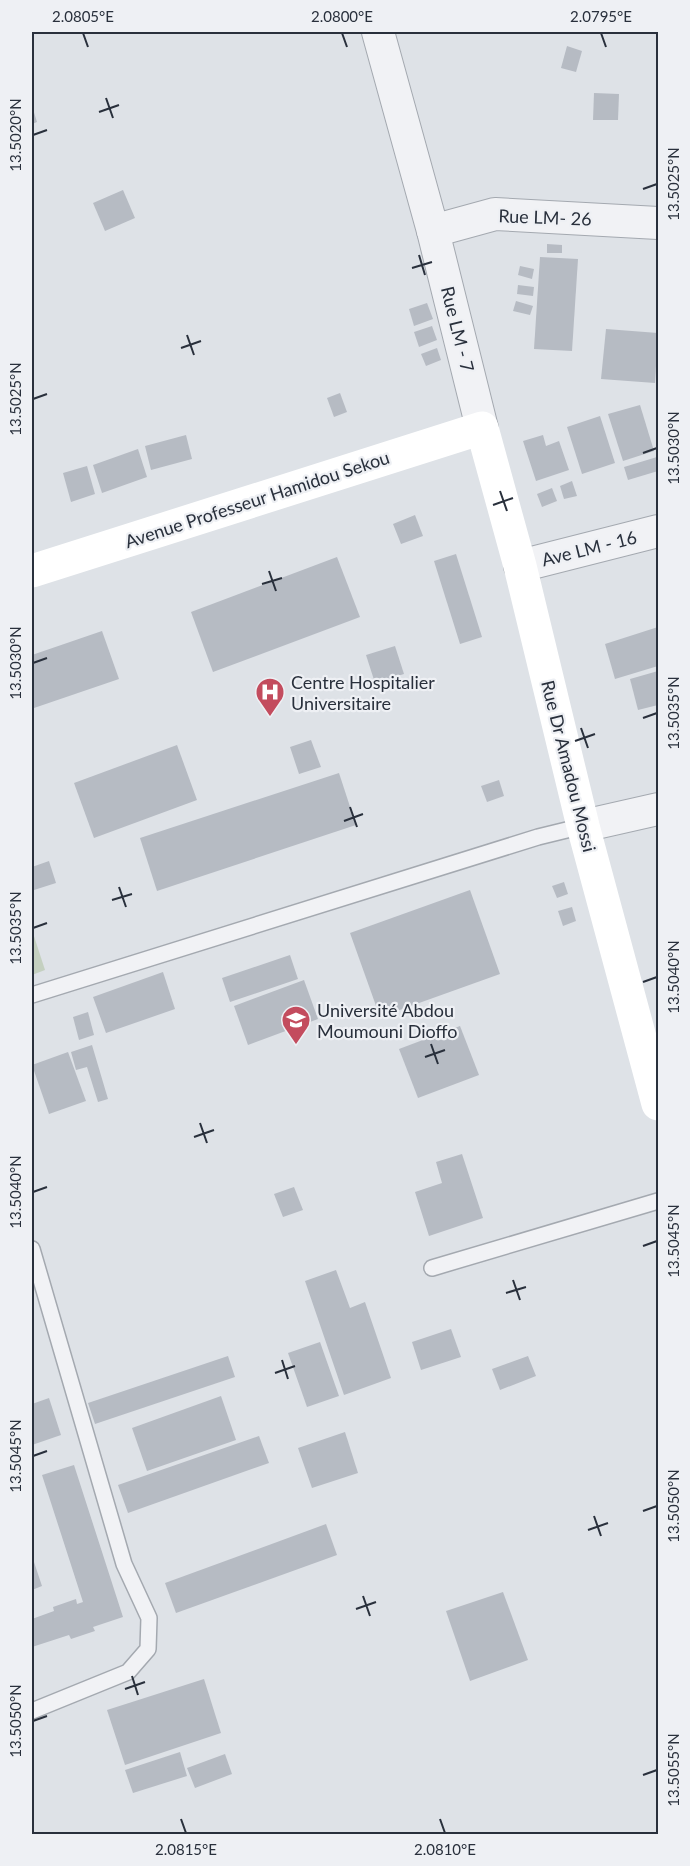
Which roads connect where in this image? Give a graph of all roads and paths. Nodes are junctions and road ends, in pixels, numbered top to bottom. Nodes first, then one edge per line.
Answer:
1 (378, 32) edge
2 (658, 222) edge
3 (433, 231) junction
4 (482, 428) junction
5 (658, 531) edge
6 (520, 566) junction
7 (32, 571) edge
8 (658, 809) edge
9 (583, 826) junction
10 (32, 995) edge
11 (658, 1104) edge
12 (658, 1201) edge
13 (32, 1249) edge
14 (432, 1268) dead end
15 (32, 1711) edge

1 - 3 street, Rue LM - 7
2 - 3 street, Rue LM- 26
3 - 4 street, Rue LM - 7
4 - 6 street, Rue Dr Amadou Mossi
4 - 7 street, Avenue Professeur Hamidou Sekou
5 - 6 street, Ave LM - 16
6 - 9 street, Rue Dr Amadou Mossi
8 - 9 street
9 - 10 lane
9 - 11 street, Rue Dr Amadou Mossi
12 - 14 lane
13 - 15 lane

